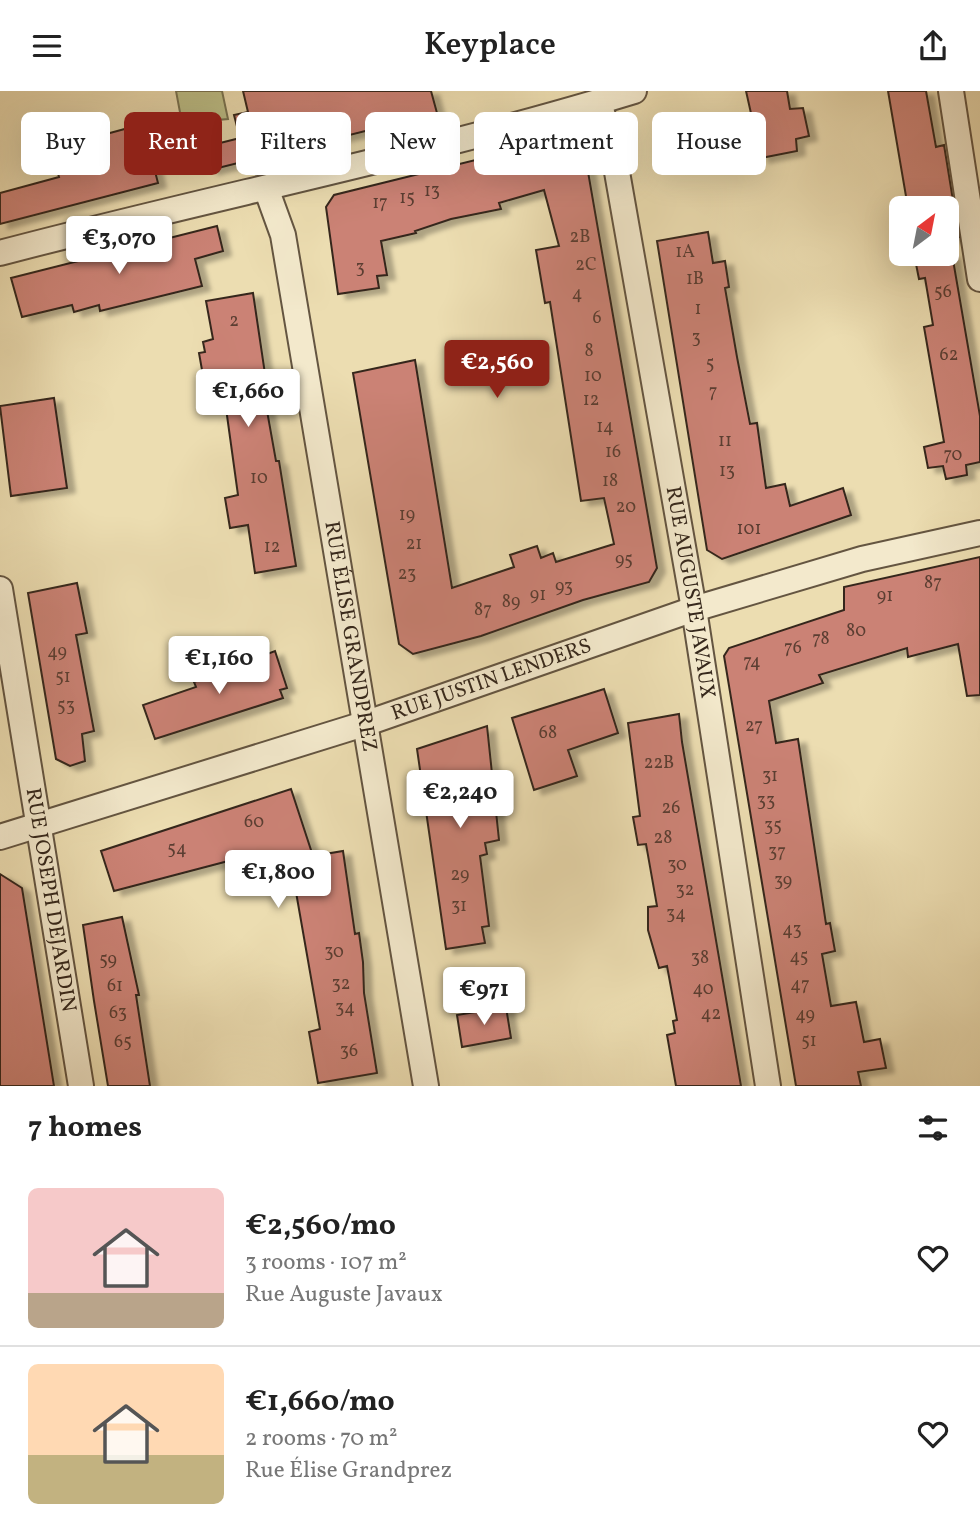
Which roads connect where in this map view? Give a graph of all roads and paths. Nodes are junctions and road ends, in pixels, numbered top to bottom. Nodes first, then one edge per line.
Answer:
1 (634, 91) edge
2 (951, 91) edge
3 (599, 101) junction
4 (267, 188) junction
5 (0, 253) edge
6 (980, 279) edge
7 (980, 533) edge
8 (0, 589) edge
9 (694, 609) junction
10 (367, 723) junction
11 (37, 824) junction
12 (0, 837) edge
13 (81, 1086) edge
14 (426, 1086) edge
15 (768, 1086) edge

1 - 3 street
2 - 6 street
3 - 4 street
3 - 9 street, RUE AUGUSTE JAVAUX
4 - 5 street
4 - 10 street, RUE ÉLISE GRANDPREZ
7 - 9 street, RUE JUSTIN LENDERS
8 - 11 street, RUE JOSEPH DEJARDIN
9 - 10 street, RUE JUSTIN LENDERS
9 - 15 street, RUE AUGUSTE JAVAUX
10 - 11 street, RUE JUSTIN LENDERS
10 - 14 street, RUE ÉLISE GRANDPREZ
11 - 12 street, RUE JUSTIN LENDERS
11 - 13 street, RUE JOSEPH DEJARDIN

